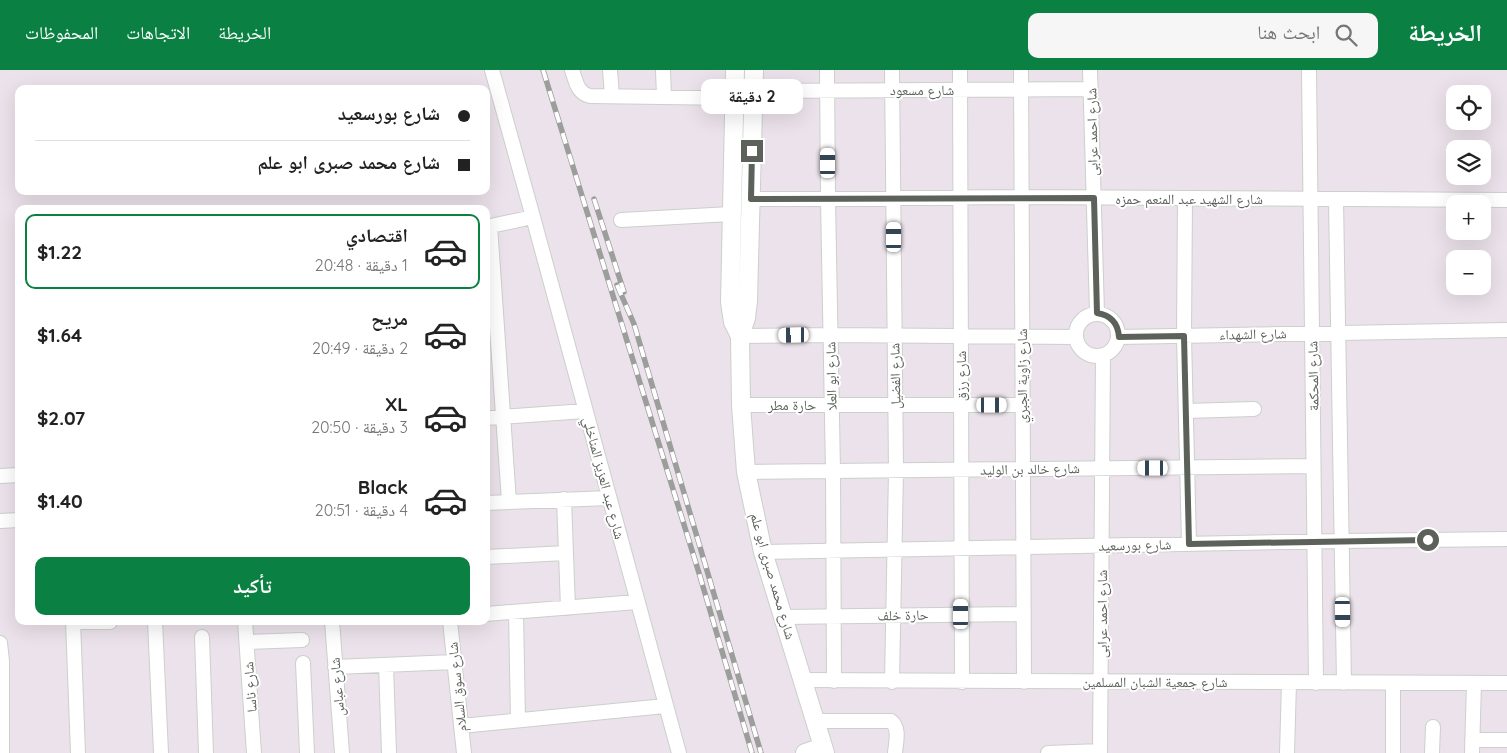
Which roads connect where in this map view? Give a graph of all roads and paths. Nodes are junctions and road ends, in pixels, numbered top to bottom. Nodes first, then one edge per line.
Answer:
1 (492, 70) edge
2 (572, 70) edge
3 (610, 70) edge
4 (663, 70) edge
5 (735, 70) edge
6 (754, 70) edge
7 (827, 70) edge
8 (892, 70) edge
9 (960, 70) edge
10 (1021, 70) edge
11 (1090, 70) edge
12 (1309, 70) edge
13 (1091, 89) junction
14 (892, 90) junction
15 (960, 90) junction
16 (1021, 90) junction
17 (754, 91) junction
18 (827, 91) junction
19 (612, 96) junction
20 (664, 97) junction
21 (734, 98) junction
22 (733, 135) junction
23 (752, 135) junction
24 (1022, 197) junction
25 (828, 198) junction
26 (893, 198) junction
27 (960, 198) junction
28 (1094, 198) junction
29 (1184, 198) junction
30 (751, 199) junction
31 (1311, 199) junction
32 (1336, 200) junction
33 (1507, 200) edge
34 (731, 214) junction
35 (526, 219) junction
36 (621, 220) dead end
37 (490, 226) edge
38 (490, 280) edge
39 (1097, 313) junction
40 (1507, 330) edge
41 (492, 333) edge
42 (1312, 333) junction
43 (1338, 333) junction
44 (830, 335) junction
45 (894, 335) junction
46 (740, 336) junction
47 (961, 336) junction
48 (1184, 336) junction
49 (1022, 337) junction
50 (1119, 337) junction
51 (1076, 338) junction
52 (1103, 356) junction
53 (741, 405) junction
54 (832, 405) junction
55 (895, 405) junction
56 (961, 405) junction
57 (1023, 405) junction
58 (1254, 409) dead end
59 (585, 411) junction
60 (1186, 411) junction
61 (503, 417) junction
62 (490, 418) edge
63 (1314, 466) junction
64 (1103, 468) junction
65 (1187, 468) junction
66 (1023, 469) junction
67 (896, 470) junction
68 (961, 470) junction
69 (833, 471) junction
70 (746, 472) junction
71 (15, 475) edge
72 (0, 476) edge
73 (609, 498) junction
74 (564, 499) junction
75 (509, 502) junction
76 (490, 503) edge
77 (15, 520) edge
78 (0, 521) edge
79 (1507, 540) edge
80 (1314, 541) junction
81 (1342, 541) junction
82 (1189, 544) junction
83 (1102, 546) junction
84 (1023, 547) junction
85 (961, 548) junction
86 (894, 550) junction
87 (833, 551) junction
88 (763, 552) junction
89 (566, 553) junction
90 (490, 557) edge
91 (637, 602) junction
92 (568, 608) junction
93 (516, 612) junction
94 (490, 614) edge
95 (961, 614) junction
96 (1023, 614) junction
97 (893, 615) junction
98 (783, 616) junction
99 (833, 616) junction
100 (73, 625) edge
101 (155, 625) edge
102 (246, 625) edge
103 (332, 625) edge
104 (450, 625) edge
105 (202, 637) dead end
106 (302, 640) dead end
107 (247, 642) junction
108 (0, 643) edge
109 (454, 662) junction
110 (303, 664) dead end
111 (386, 665) junction
112 (335, 667) junction
113 (803, 680) junction
114 (834, 681) junction
115 (892, 682) junction
116 (962, 682) junction
117 (1024, 682) junction
118 (1102, 682) junction
119 (1289, 682) junction
120 (1344, 682) junction
121 (1316, 683) junction
122 (1393, 683) junction
123 (1474, 683) junction
124 (1507, 683) edge
125 (665, 706) junction
126 (518, 720) junction
127 (815, 721) junction
128 (461, 726) junction
129 (1433, 727) dead end
130 (1507, 740) edge
131 (1472, 746) edge
132 (824, 750) edge
133 (1100, 752) edge
134 (2, 753) edge
135 (78, 753) edge
136 (161, 753) edge
137 (206, 753) edge
138 (254, 753) edge
139 (307, 753) edge
140 (342, 753) edge
141 (389, 753) edge
142 (464, 753) edge
143 (679, 753) edge
144 (805, 753) edge
145 (895, 753) edge
146 (1048, 753) edge
147 (1287, 753) edge
148 (1393, 753) edge
149 (1432, 753) edge

1 - 35 street, شارع عبد العزيز المناخلي
2 - 19 street
3 - 19 street
4 - 20 street
5 - 21 street, شارع محمد صبرى ابو علم
6 - 17 street, شارع محمد صبرى ابو علم
7 - 18 street, شارع ابو العلا
8 - 14 street, شارع الفضيل
9 - 15 street, شارع رزق
10 - 16 street, شارع زاوية الجبري
11 - 13 street, شارع احمد عرابى
12 - 31 street, شارع المحكمة
13 - 16 street, شارع مسعود
13 - 28 street, شارع احمد عرابى
14 - 15 street, شارع مسعود
14 - 18 street, شارع مسعود
14 - 26 street, شارع الفضيل
15 - 16 street, شارع مسعود
15 - 27 street, شارع رزق
16 - 24 street, شارع زاوية الجبري
17 - 18 street, شارع مسعود
17 - 23 street, شارع محمد صبرى ابو علم
18 - 25 street, شارع ابو العلا
19 - 20 street
20 - 21 street
21 - 22 street, شارع محمد صبرى ابو علم
22 - 23 street
22 - 34 street, شارع محمد صبرى ابو علم
23 - 30 street, شارع محمد صبرى ابو علم
24 - 27 street, شارع الشهيد عبد المنعم حمزه
24 - 28 street, شارع الشهيد عبد المنعم حمزه
24 - 49 street, شارع زاوية الجبري
25 - 26 street, شارع الشهيد عبد المنعم حمزه
25 - 30 street, شارع الشهيد عبد المنعم حمزه
25 - 44 street, شارع ابو العلا
26 - 27 street, شارع الشهيد عبد المنعم حمزه
26 - 45 street, شارع الفضيل
27 - 47 street, شارع رزق
28 - 29 street, شارع الشهيد عبد المنعم حمزه
28 - 39 street, شارع احمد عرابى
29 - 31 street, شارع الشهيد عبد المنعم حمزه
29 - 48 street
30 - 46 street, شارع محمد صبرى ابو علم
31 - 32 street, شارع الشهيد عبد المنعم حمزه
31 - 42 street, شارع المحكمة
32 - 33 street, شارع الشهيد عبد المنعم حمزه
32 - 43 street
34 - 36 street
34 - 46 street, شارع محمد صبرى ابو علم
35 - 37 street
35 - 59 street, شارع عبد العزيز المناخلي
38 - 41 street
39 - 50 street
39 - 51 street
40 - 43 street, شارع الشهداء
41 - 61 street
42 - 43 street, شارع الشهداء
42 - 48 street, شارع الشهداء
42 - 63 street, شارع المحكمة
43 - 81 street
44 - 45 street
44 - 46 street
44 - 54 street, شارع ابو العلا
45 - 47 street
45 - 55 street, شارع الفضيل
46 - 53 street, شارع محمد صبرى ابو علم
47 - 49 street
47 - 56 street, شارع رزق
48 - 50 street, شارع الشهداء
48 - 60 street
49 - 51 street
49 - 57 street, شارع زاوية الجبري
50 - 52 street
51 - 52 street
52 - 64 street, شارع احمد عرابى
53 - 54 street, حارة مطر
53 - 70 street, شارع محمد صبرى ابو علم
54 - 55 street, حارة مطر
54 - 69 street, شارع ابو العلا
55 - 56 street, حارة مطر
55 - 67 street, شارع الفضيل
56 - 57 street, حارة مطر
56 - 68 street, شارع رزق
57 - 66 street, شارع زاوية الجبري
58 - 60 street
59 - 61 street
59 - 73 street, شارع عبد العزيز المناخلي
60 - 65 street
61 - 62 street
61 - 75 street
63 - 65 street, شارع خالد بن الوليد
63 - 80 street, شارع المحكمة
64 - 65 street, شارع خالد بن الوليد
64 - 66 street, شارع خالد بن الوليد
64 - 83 street, شارع احمد عرابى
65 - 82 street
66 - 68 street, شارع خالد بن الوليد
66 - 84 street, شارع زاوية الجبري
67 - 68 street, شارع خالد بن الوليد
67 - 69 street, شارع خالد بن الوليد
67 - 86 street, شارع الفضيل
68 - 85 street, شارع رزق
69 - 70 street, شارع خالد بن الوليد
69 - 87 street, شارع ابو العلا
70 - 88 street, شارع محمد صبرى ابو علم
71 - 72 street
73 - 74 street
73 - 91 street, شارع عبد العزيز المناخلي
74 - 75 street
74 - 89 street
75 - 76 street
77 - 78 street
79 - 81 street, شارع بورسعيد
80 - 81 street, شارع بورسعيد
80 - 82 street, شارع بورسعيد
80 - 121 street, شارع المحكمة
81 - 120 street
82 - 83 street, شارع بورسعيد
83 - 84 street, شارع بورسعيد
83 - 118 street, شارع احمد عرابى
84 - 85 street, شارع بورسعيد
84 - 96 street, شارع زاوية الجبري
85 - 86 street, شارع بورسعيد
85 - 95 street, شارع رزق
86 - 87 street, شارع بورسعيد
86 - 97 street, شارع الفضيل
87 - 88 street, شارع بورسعيد
87 - 99 street, شارع ابو العلا
88 - 98 street, شارع محمد صبرى ابو علم
89 - 90 street
89 - 92 street
91 - 92 street
91 - 125 street, شارع عبد العزيز المناخلي
92 - 93 street
93 - 94 street
93 - 126 street
95 - 96 street, حارة خلف
95 - 97 street, حارة خلف
95 - 116 street, شارع رزق
96 - 117 street, شارع زاوية الجبري
97 - 99 street, حارة خلف
97 - 115 street, شارع الفضيل
98 - 99 street, حارة خلف
98 - 113 street, شارع محمد صبرى ابو علم
99 - 114 street, شارع ابو العلا
100 - 135 street
101 - 136 street
102 - 107 street, شارع ناسا
103 - 112 street, شارع عباس
104 - 109 street, شارع سوق السلام
105 - 137 street
106 - 107 street
107 - 138 street, شارع ناسا
108 - 134 street
109 - 111 street
109 - 128 street, شارع سوق السلام
110 - 139 street
111 - 112 street
111 - 141 street
112 - 140 street, شارع عباس
113 - 114 street, شارع جمعية الشبان المسلمين
113 - 127 street, شارع محمد صبرى ابو علم
114 - 115 street, شارع جمعية الشبان المسلمين
115 - 116 street, شارع جمعية الشبان المسلمين
116 - 117 street, شارع جمعية الشبان المسلمين
117 - 118 street, شارع جمعية الشبان المسلمين
118 - 119 street, شارع جمعية الشبان المسلمين
118 - 133 street, شارع احمد عرابى
119 - 121 street, شارع جمعية الشبان المسلمين
119 - 147 street
120 - 121 street, شارع جمعية الشبان المسلمين
120 - 122 street, شارع جمعية الشبان المسلمين
122 - 123 street, شارع جمعية الشبان المسلمين
122 - 148 street
123 - 124 street, شارع جمعية الشبان المسلمين
123 - 131 street
125 - 126 street
125 - 143 street, شارع عبد العزيز المناخلي
126 - 128 street
127 - 132 street, شارع محمد صبرى ابو علم
127 - 145 street
128 - 142 street, شارع سوق السلام
129 - 149 street
130 - 131 street
132 - 144 street
133 - 146 street

